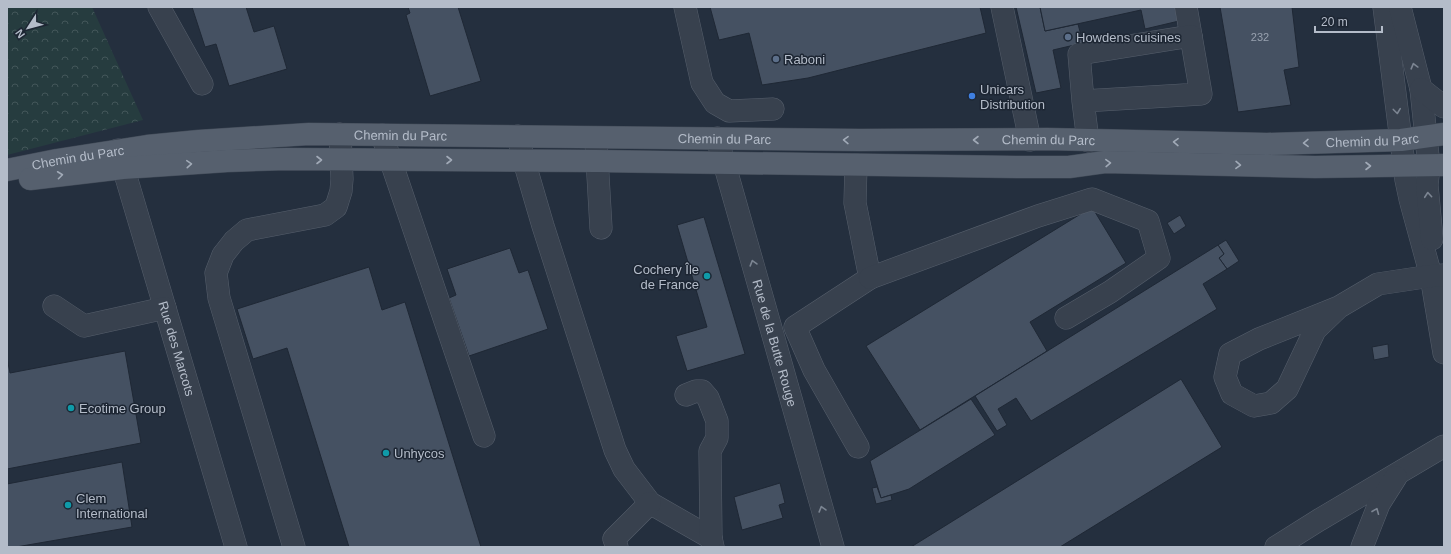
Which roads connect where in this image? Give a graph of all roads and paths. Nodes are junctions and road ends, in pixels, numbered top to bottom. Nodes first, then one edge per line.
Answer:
1 (159, 7) edge
2 (685, 7) edge
3 (1002, 7) edge
4 (1186, 7) edge
5 (1384, 7) edge
6 (1400, 7) edge
7 (1191, 36) junction
8 (202, 84) dead end
9 (1421, 90) junction
10 (1083, 101) junction
11 (1444, 107) edge
12 (773, 109) dead end
13 (340, 134) junction
14 (382, 135) junction
15 (1435, 135) edge
16 (518, 136) junction
17 (595, 136) junction
18 (717, 138) junction
19 (1030, 140) junction
20 (1401, 140) junction
21 (1088, 141) junction
22 (120, 159) junction
23 (341, 160) junction
24 (390, 160) junction
25 (524, 161) junction
26 (597, 162) junction
27 (724, 163) junction
28 (856, 165) junction
29 (1404, 166) junction
30 (1436, 166) edge
31 (7, 170) edge
32 (7, 181) edge
33 (600, 228) dead end
34 (1438, 276) edge
35 (870, 278) junction
36 (54, 306) dead end
37 (1339, 307) junction
38 (164, 308) junction
39 (1066, 318) dead end
40 (1444, 353) edge
41 (686, 395) dead end
42 (484, 436) dead end
43 (1444, 446) edge
44 (858, 447) dead end
45 (1399, 472) junction
46 (650, 503) junction
47 (712, 543) edge
48 (236, 547) edge
49 (294, 547) edge
50 (616, 547) edge
51 (833, 547) edge
52 (1276, 547) edge
53 (1362, 547) edge

1 - 8 street
2 - 12 street
3 - 19 street
4 - 7 street
5 -> 20 street
9 -> 6 street
7 - 10 street
7 - 10 street
9 - 11 street
9 - 15 street
10 - 21 street
13 - 14 main road, Chemin du Parc
13 - 22 main road, Chemin du Parc
13 - 23 street
14 - 16 main road, Chemin du Parc
14 - 24 street
15 - 20 main road, Chemin du Parc
15 - 30 street
16 - 17 main road, Chemin du Parc
16 - 25 street
17 - 18 main road, Chemin du Parc
17 - 26 street
19 -> 18 main road, Chemin du Parc
18 - 27 street, Rue de la Butte Rouge
19 - 21 main road, Chemin du Parc
20 -> 21 main road, Chemin du Parc
20 - 29 street
22 -> 23 main road, Chemin du Parc
22 - 31 main road, Chemin du Parc
32 -> 22 main road, Chemin du Parc
22 - 38 street, Rue des Marcots
23 - 24 main road, Chemin du Parc
23 - 49 street
24 -> 25 main road, Chemin du Parc
24 - 42 street
25 - 26 main road, Chemin du Parc
25 - 46 street
26 - 27 main road, Chemin du Parc
26 - 33 street
27 - 28 main road, Chemin du Parc
51 -> 27 street, Rue de la Butte Rouge
28 -> 29 main road, Chemin du Parc
28 - 35 street
29 - 30 main road, Chemin du Parc
29 - 34 street
34 -> 30 street
34 - 37 street
34 - 40 street
35 - 39 street
35 - 44 street
36 - 38 street
37 - 37 street
38 - 48 street, Rue des Marcots
41 - 47 street
43 - 45 street
45 - 52 street
53 -> 45 street
46 - 47 street
46 - 50 street

